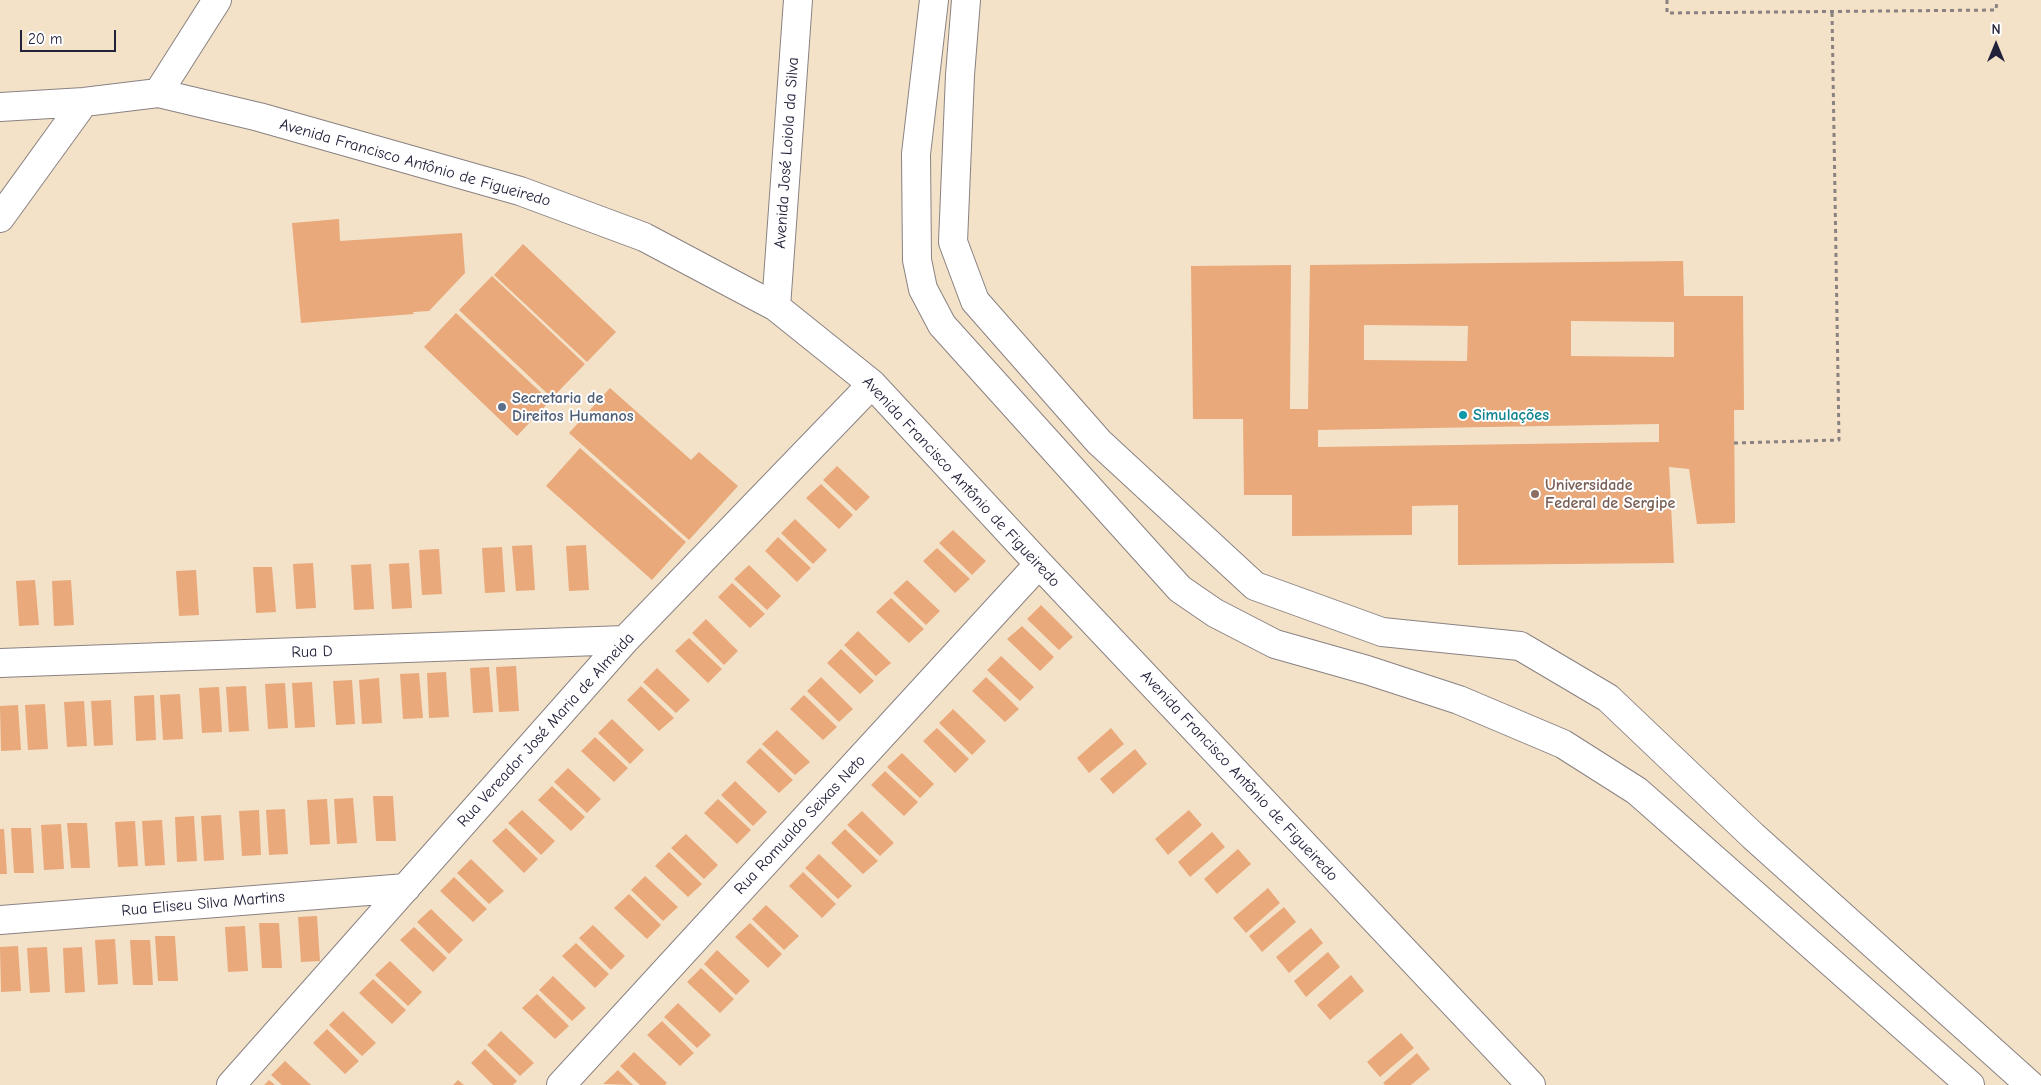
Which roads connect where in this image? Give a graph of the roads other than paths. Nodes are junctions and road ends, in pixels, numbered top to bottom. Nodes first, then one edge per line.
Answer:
1 (218, 0) edge
2 (798, 0) edge
3 (934, 0) edge
4 (966, 0) edge
5 (158, 93) junction
6 (84, 102) junction
7 (0, 107) edge
8 (0, 218) edge
9 (776, 307) junction
10 (872, 384) junction
11 (1039, 564) junction
12 (625, 640) junction
13 (0, 663) edge
14 (406, 888) junction
15 (0, 920) edge
16 (231, 1085) edge
17 (562, 1085) edge
18 (1531, 1085) edge
19 (1970, 1085) edge
20 (2030, 1085) edge

1 - 5 street
2 - 9 street, Avenida José Loiola da Silva
3 - 19 street
4 - 20 street
5 - 6 street, Avenida Francisco Antônio de Figueiredo
5 - 9 street, Avenida Francisco Antônio de Figueiredo
6 - 7 street, Avenida Francisco Antônio de Figueiredo
6 - 8 street
9 - 10 street, Avenida Francisco Antônio de Figueiredo
10 - 11 street, Avenida Francisco Antônio de Figueiredo
10 - 12 street, Rua Vereador José Maria de Almeida
11 - 17 street, Rua Romualdo Seixas Neto
11 - 18 street, Avenida Francisco Antônio de Figueiredo
12 - 13 street, Rua D
12 - 14 street, Rua Vereador José Maria de Almeida
14 - 15 street, Rua Eliseu Silva Martins
14 - 16 street, Rua Vereador José Maria de Almeida

